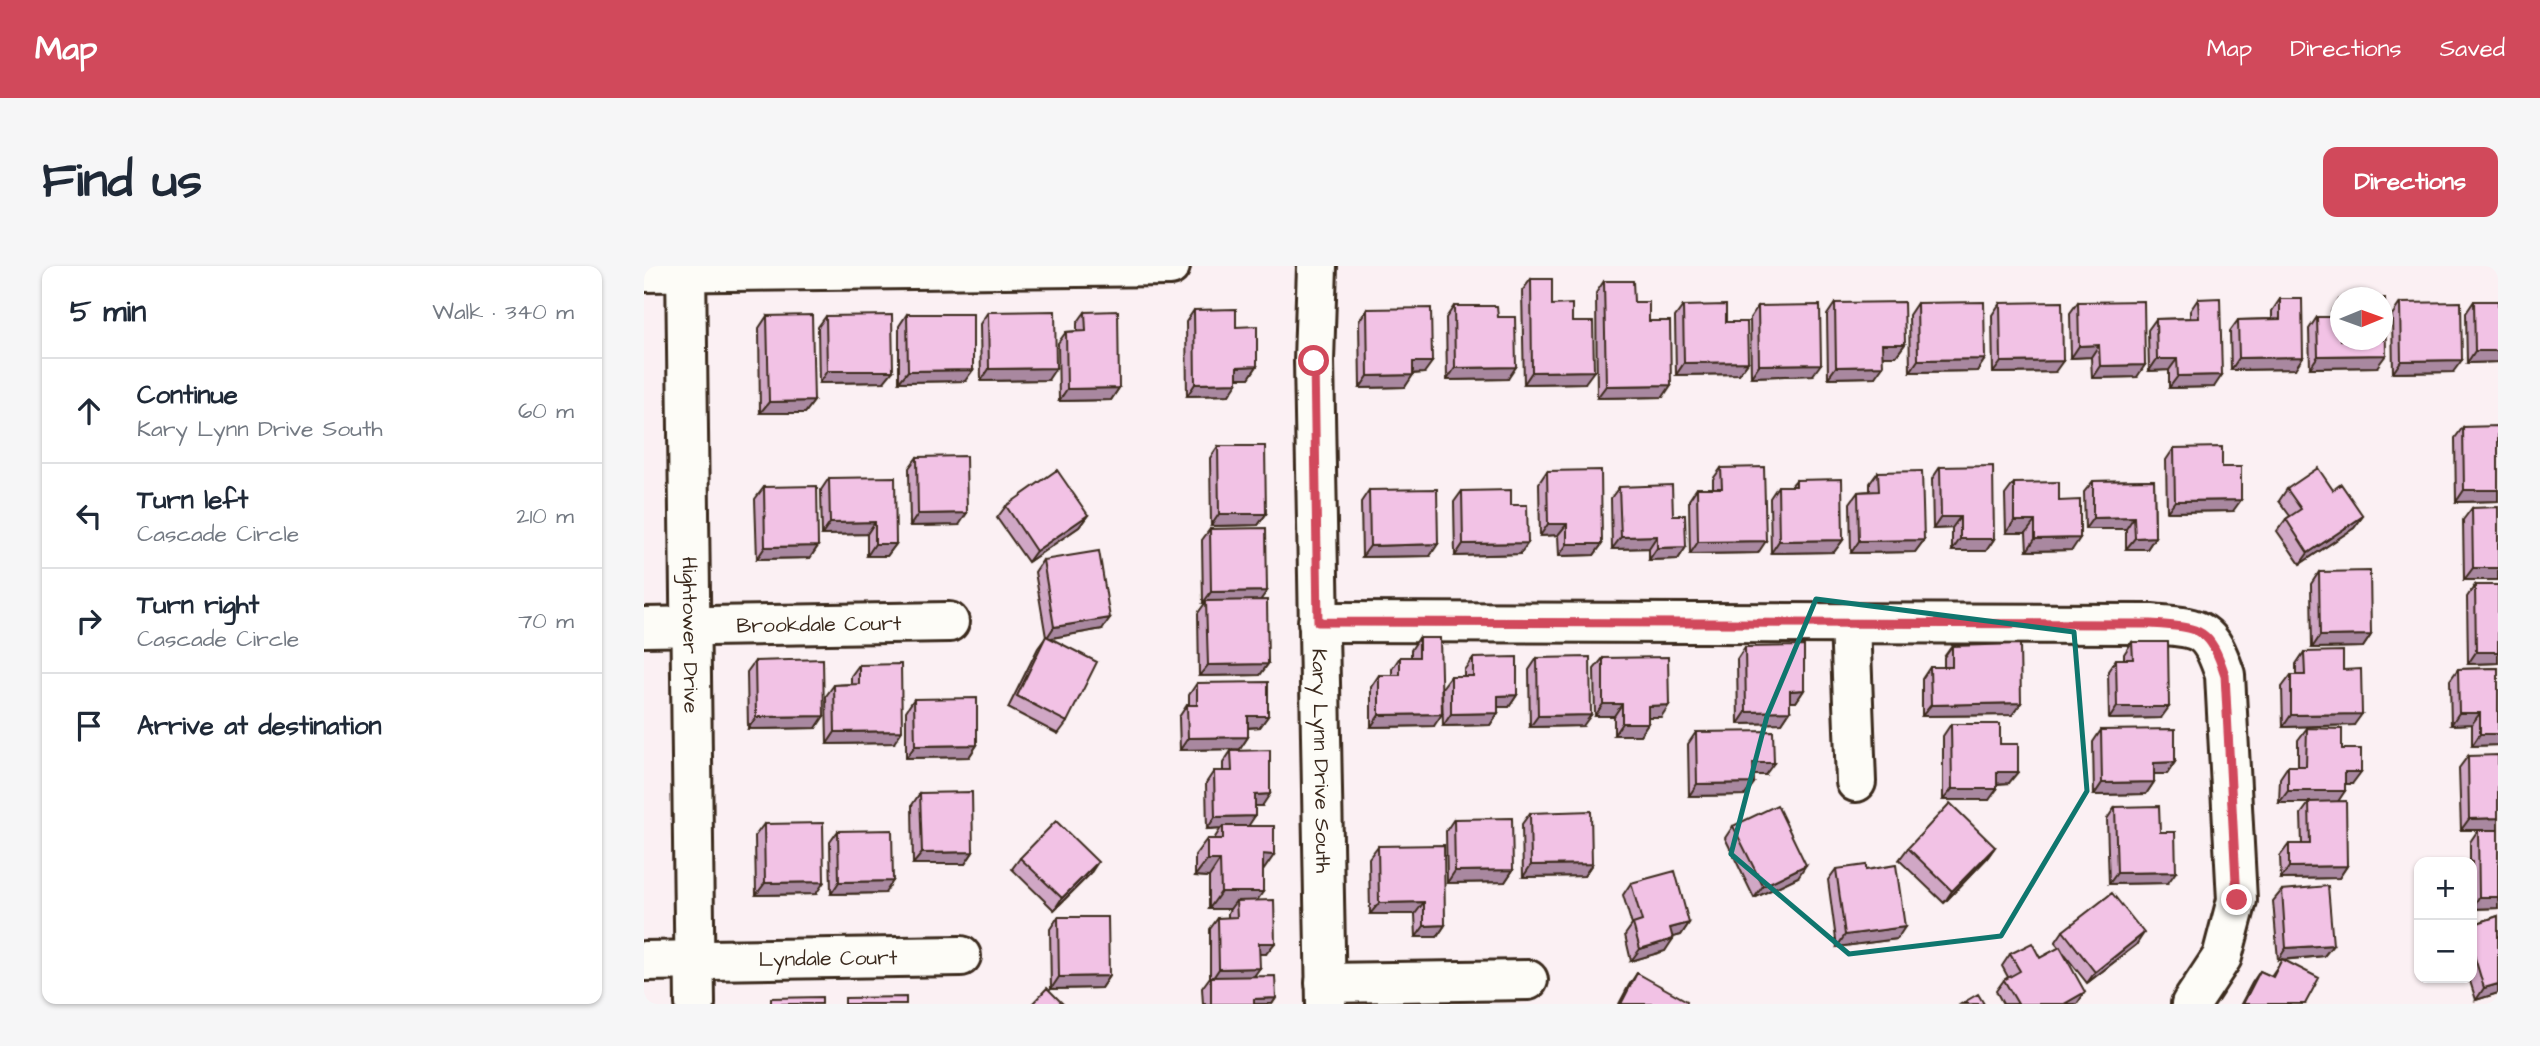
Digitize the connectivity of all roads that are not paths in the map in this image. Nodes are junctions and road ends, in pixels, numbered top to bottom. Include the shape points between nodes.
1 (1170, 266) edge
2 (1317, 266) edge
3 (686, 269) edge
4 (644, 272) edge
5 (949, 622) dead end
6 (1318, 622) junction
7 (1850, 623) junction
8 (690, 626) junction
9 (644, 627) edge
10 (1856, 782) dead end
11 (961, 957) dead end
12 (695, 960) junction
13 (644, 961) edge
14 (1528, 980) dead end
15 (1325, 994) edge
16 (695, 1004) edge
17 (2191, 1004) edge

1 - 3 street
2 - 6 street, Kary Lynn Drive South
3 - 4 street
3 - 8 street, Hightower Drive
5 - 8 street, Brookdale Court
6 - 7 street
6 - 15 street, Kary Lynn Drive South
7 - 10 street
7 - 17 street via 2151,624 2186,627 2215,644 2225,675 2237,900 2222,957
8 - 9 street, Brookdale Court
8 - 12 street, Hightower Drive
11 - 12 street, Lyndale Court
12 - 13 street, Lyndale Court
12 - 16 street, Hightower Drive
14 - 15 street

